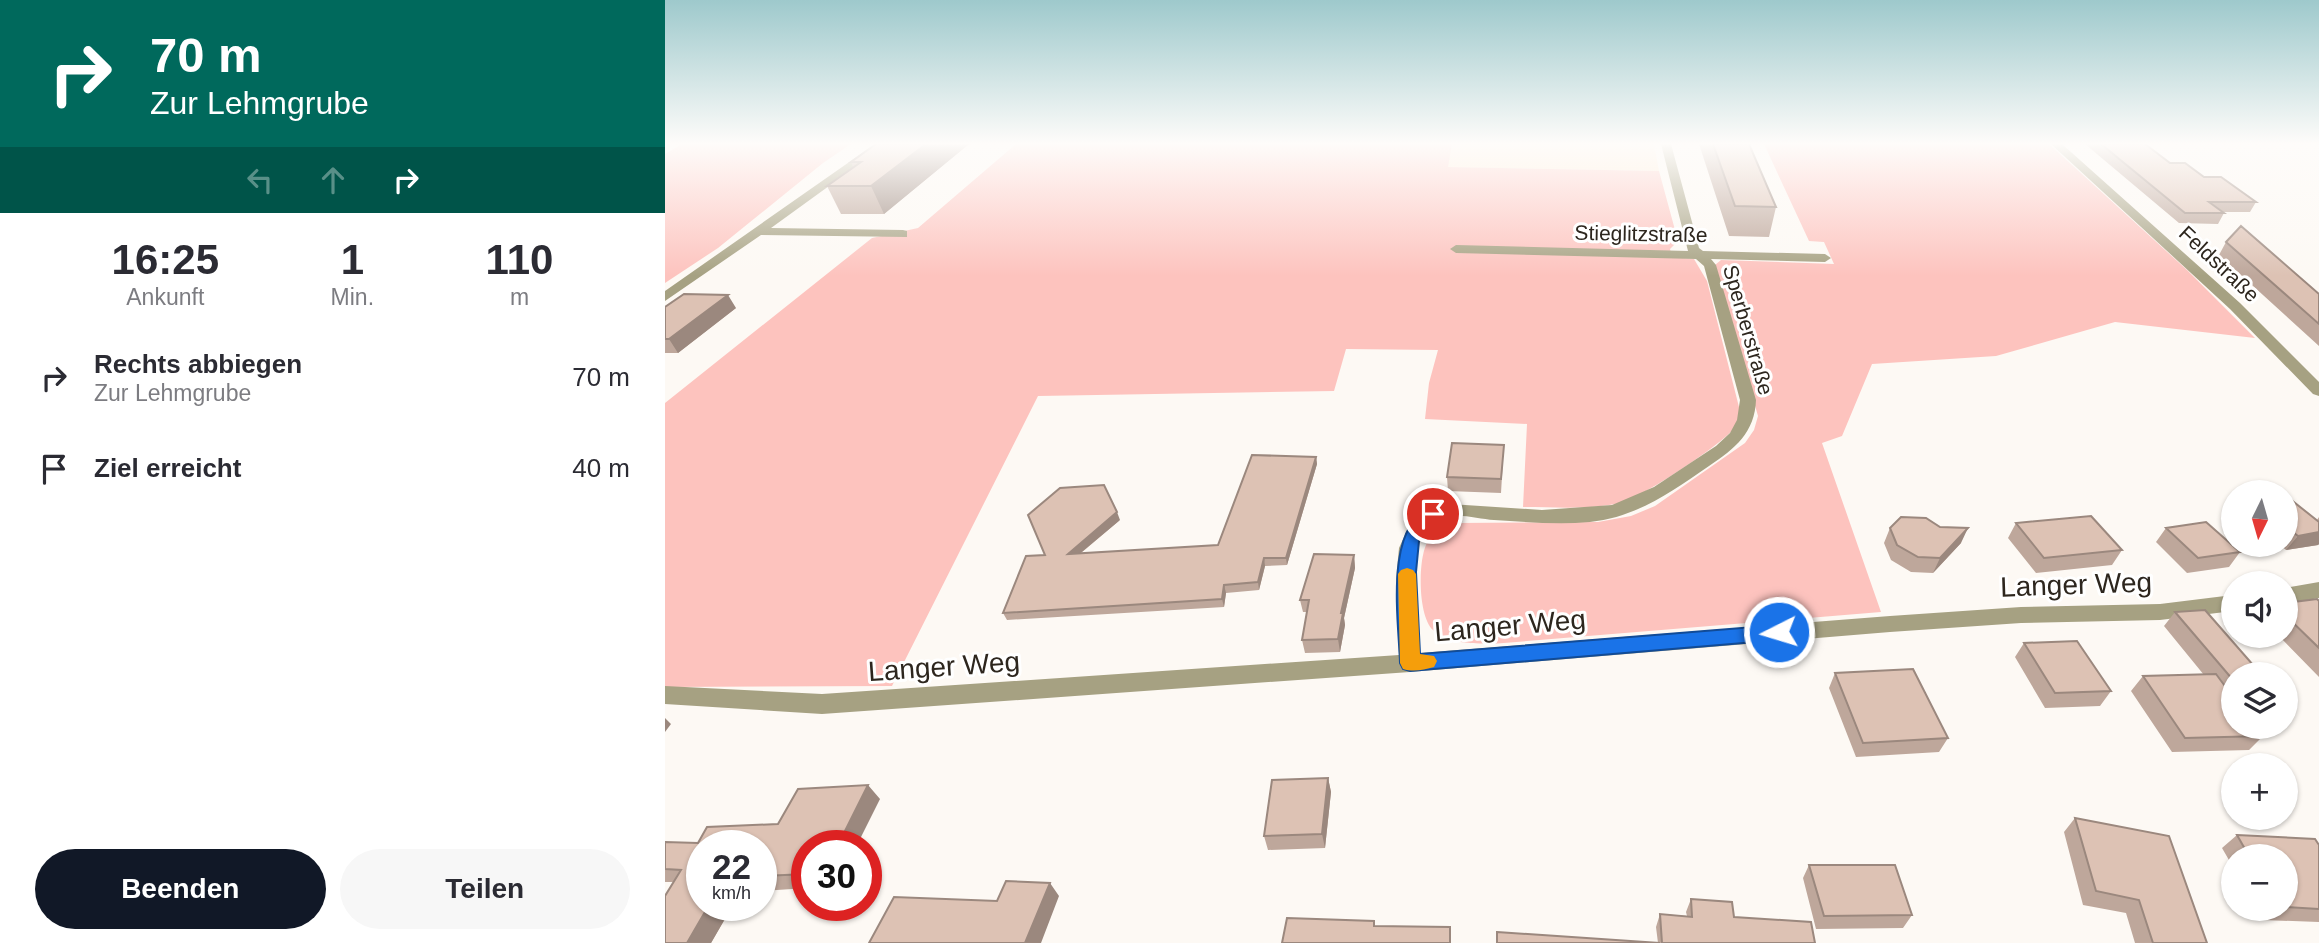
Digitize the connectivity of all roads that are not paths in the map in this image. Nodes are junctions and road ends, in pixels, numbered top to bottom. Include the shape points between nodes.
1 (820, 188) edge
2 (1677, 188) edge
3 (2105, 188) edge
4 (759, 231) junction
5 (903, 234) dead end
6 (1456, 249) dead end
7 (1700, 254) junction
8 (1825, 258) dead end
9 (665, 297) edge
10 (2319, 391) edge
11 (2319, 590) edge
12 (2298, 594) edge
13 (2221, 604) edge
14 (1410, 663) junction
15 (665, 695) edge

1 - 4 street
2 - 7 street, Sperberstraße via 1693,249
3 - 10 street, Feldstraße via 2235,306
4 - 5 street
4 - 9 street
6 - 7 street, Stieglitzstraße
7 - 8 street, Stieglitzstraße
7 - 14 street, Sperberstraße via 1710,265 1748,400 1743,430 1729,446 1651,498 1628,508 1558,516 1450,510 1433,514 1410,540
11 - 12 street
13 - 14 street, Langer Weg via 2160,612 2021,615 1805,630
14 - 15 street, Langer Weg via 822,705

